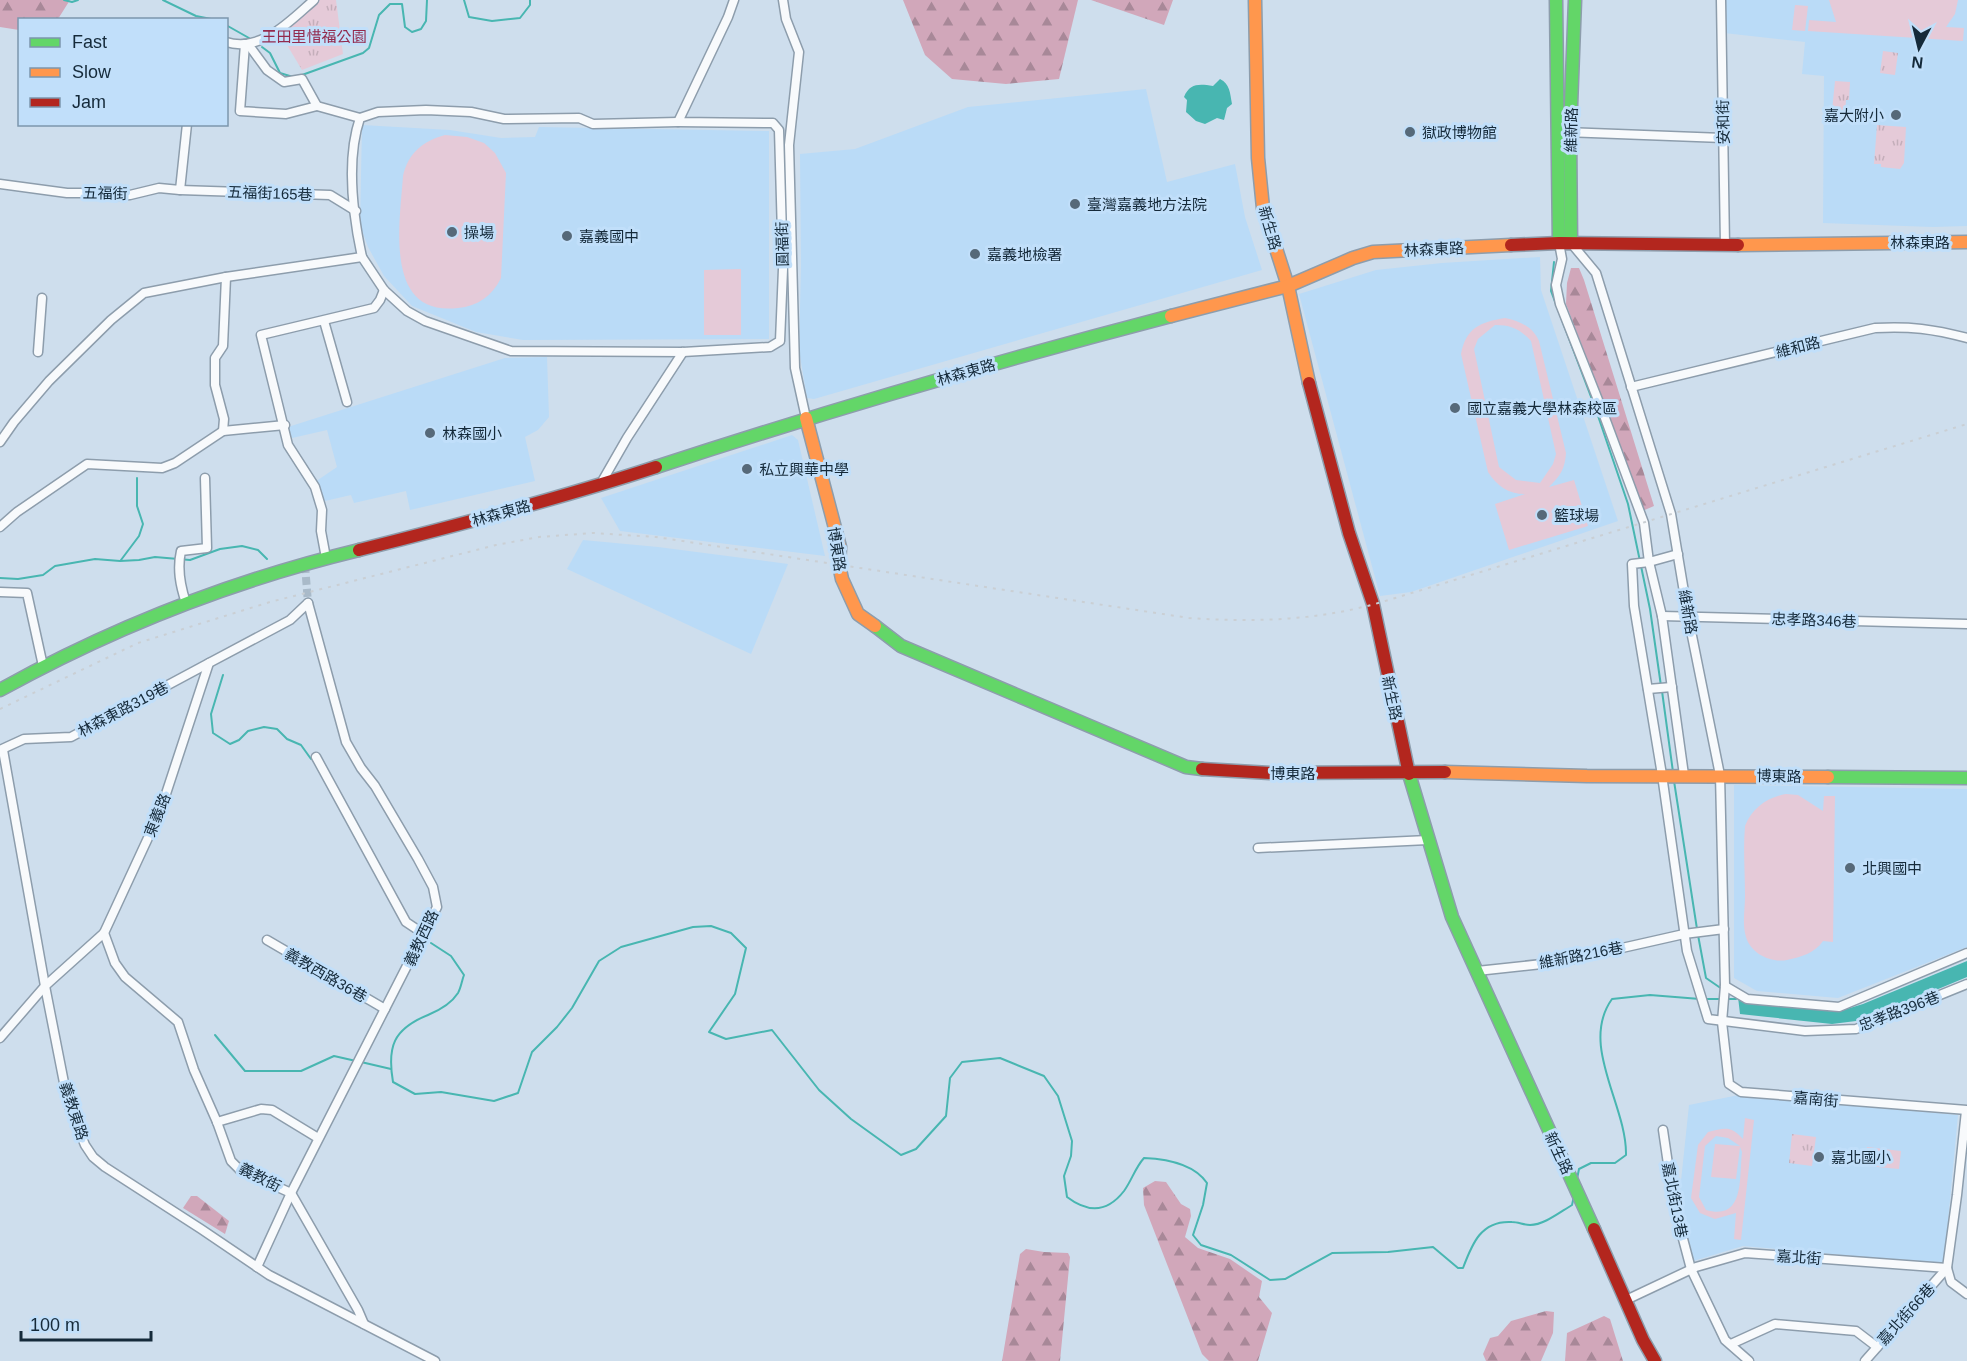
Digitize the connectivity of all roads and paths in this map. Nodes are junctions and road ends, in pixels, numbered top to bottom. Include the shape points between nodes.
1 (314, 0) edge
2 (734, 0) edge
3 (783, 0) edge
4 (1255, 0) edge
5 (1556, 0) edge
6 (1575, 0) edge
7 (1721, 0) edge
8 (228, 43) edge
9 (246, 44) junction
10 (317, 106) junction
11 (360, 118) junction
12 (678, 122) junction
13 (187, 126) edge
14 (1557, 132) junction
15 (1570, 132) junction
16 (1723, 138) junction
17 (0, 184) edge
18 (180, 190) junction
19 (356, 211) junction
20 (1967, 242) edge
21 (1565, 243) junction
22 (1725, 245) junction
23 (362, 257) junction
24 (226, 277) junction
25 (1288, 286) junction
26 (384, 290) junction
27 (42, 298) dead end
28 (324, 321) junction
29 (1967, 338) edge
30 (38, 352) dead end
31 (683, 352) junction
32 (1630, 387) junction
33 (347, 402) dead end
34 (806, 418) junction
35 (285, 425) junction
36 (222, 431) junction
37 (0, 442) edge
38 (206, 478) dead end
39 (600, 485) junction
40 (0, 527) edge
41 (1678, 554) junction
42 (326, 558) junction
43 (1649, 562) junction
44 (0, 592) edge
45 (186, 603) junction
46 (1662, 616) junction
47 (1688, 616) junction
48 (1967, 624) edge
49 (209, 663) junction
50 (43, 666) junction
51 (1672, 687) junction
52 (1648, 689) junction
53 (0, 690) edge
54 (2, 750) edge
55 (316, 757) dead end
56 (1408, 771) junction
57 (1662, 775) junction
58 (1684, 775) junction
59 (1720, 775) junction
60 (1967, 778) edge
61 (1428, 840) junction
62 (1258, 848) dead end
63 (1724, 929) junction
64 (104, 933) junction
65 (424, 934) junction
66 (1684, 934) junction
67 (267, 940) dead end
68 (1967, 953) edge
69 (1477, 971) junction
70 (1967, 984) edge
71 (45, 986) junction
72 (1725, 986) junction
73 (385, 1009) junction
74 (1722, 1022) junction
75 (0, 1038) edge
76 (1966, 1111) edge
77 (217, 1122) junction
78 (1662, 1130) dead end
79 (318, 1138) junction
80 (291, 1193) junction
81 (256, 1267) junction
82 (1947, 1268) junction
83 (1691, 1269) junction
84 (1967, 1294) edge
85 (1626, 1300) junction
86 (364, 1324) junction
87 (1731, 1344) junction
88 (1877, 1347) junction
89 (435, 1361) edge
90 (1655, 1361) edge
91 (1749, 1361) edge
92 (1865, 1361) edge

1 - 9 street via 278,30
2 - 12 street
3 - 34 street, 圓福街 via 799,52 789,155 795,368
4 - 25 street, 新生路 via 1260,186 1263,208
5 - 14 street, 維新路
6 - 15 street, 維新路
7 - 16 street, 安和街
8 - 9 street
9 - 10 street via 267,70 284,82 302,79
9 - 10 street via 240,111 286,114
10 - 11 street
11 - 12 street via 378,112 426,110 471,112 504,119 579,118 593,124
11 - 19 street via 353,145
12 - 31 street, 圓福街 via 773,123 779,130 782,198 780,341 770,347
13 - 18 street
14 - 15 street
14 - 21 street, 維新路
15 - 16 street
15 - 21 street, 維新路
16 - 22 street, 安和街
17 - 18 street, 五福街 via 113,196 159,188
18 - 19 street, 五福街165巷 via 330,195
19 - 23 street
20 - 22 street, 林森東路
21 - 22 street, 林森東路
21 - 25 street, 林森東路 via 1373,252
21 - 32 street, 維新路 via 1596,273
21 - 43 street via 1556,285 1560,304 1644,523
23 - 24 street
23 - 26 street
24 - 36 street via 223,345 215,358 215,385 224,419
24 - 37 street via 144,293 49,381
25 - 34 street, 林森東路 via 1035,351
25 - 56 street, 新生路 via 1349,533 1373,604
26 - 28 street via 374,308
26 - 31 street via 406,311 425,321 511,351
27 - 30 street
28 - 33 street
28 - 35 street via 261,335
29 - 32 street, 維和路 via 1907,326 1875,328
31 - 39 street
32 - 41 street, 維新路 via 1671,514
34 - 39 street, 林森東路
34 - 56 street, 博東路 via 840,547 842,579 858,614 901,646 1186,767 1227,773
35 - 36 street
35 - 42 street via 288,445 315,487 322,510
36 - 40 street via 162,468 87,464
38 - 45 street via 207,548 181,551 178,562
39 - 42 street, 林森東路
41 - 43 street
41 - 47 street, 維新路
42 - 45 street, 林森東路
43 - 46 street
43 - 52 street via 1632,564
44 - 50 street via 27,593
45 - 50 street, 林森東路
46 - 47 street, 忠孝路346巷
46 - 51 street
47 - 48 street, 忠孝路346巷
47 - 59 street, 維新路
49 - 54 street, 林森東路319巷 via 71,737 24,739
49 - 64 street, 東義路 via 159,812
49 - 65 street, 義教西路 via 290,621 308,603 346,742 433,887 437,907
50 - 53 street, 林森東路
51 - 52 street
51 - 58 street
52 - 57 street
54 - 71 street, 義教東路
55 - 65 street via 406,922
56 - 57 street, 博東路
56 - 61 street, 新生路
57 - 58 street, 博東路
57 - 66 street
58 - 59 street, 博東路
59 - 60 street, 博東路
59 - 63 street, 維新路
61 - 62 street
61 - 69 street, 新生路 via 1452,917
63 - 66 street, 維新路216巷
63 - 72 street, 維新路
64 - 71 street, 東義路
64 - 77 street, 義教街 via 125,977 178,1022
65 - 73 street, 義教西路
66 - 69 street, 維新路216巷 via 1560,962
66 - 74 street via 1708,1019
67 - 73 street, 義教西路36巷
68 - 72 street via 1839,1008 1747,999
69 - 85 street, 新生路
70 - 74 street, 忠孝路396巷 via 1856,1029 1805,1031
71 - 75 street, 東義路
71 - 81 street, 義教東路 via 68,1103 93,1157
72 - 74 street, 嘉南街
73 - 79 street, 義教西路
74 - 76 street, 嘉南街 via 1729,1084 1740,1092
76 - 82 street
77 - 79 street via 261,1109 272,1110
77 - 80 street, 義教街 via 231,1161 240,1170
78 - 83 street, 嘉北街13巷 via 1674,1205
79 - 80 street, 義教西路
80 - 81 street, 義教西路
80 - 86 street, 義教街
81 - 86 street, 義教東路
82 - 83 street, 嘉北街 via 1745,1252
82 - 84 street via 1951,1282
82 - 88 street, 嘉北街66巷
83 - 85 street, 嘉北街
83 - 87 street, 嘉北街13巷 via 1725,1340
85 - 90 street, 新生路
86 - 89 street
87 - 88 street via 1775,1324 1856,1331
87 - 91 street, 嘉北街13巷
88 - 92 street, 嘉北街66巷

